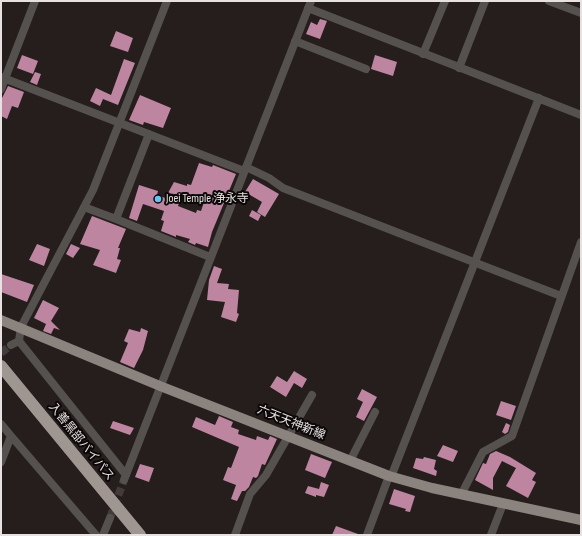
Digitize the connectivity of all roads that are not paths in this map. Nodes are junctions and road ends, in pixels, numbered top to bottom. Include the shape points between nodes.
1 (36, 1) edge
2 (167, 1) edge
3 (445, 1) edge
4 (485, 1) edge
5 (549, 1) edge
6 (309, 5) edge
7 (581, 13) edge
8 (295, 41) junction
9 (424, 54) junction
10 (459, 68) junction
11 (366, 69) dead end
12 (3, 77) edge
13 (1, 89) edge
14 (539, 98) junction
15 (581, 115) edge
16 (120, 122) junction
17 (149, 134) junction
18 (245, 169) junction
19 (84, 207) junction
20 (116, 219) junction
21 (581, 242) edge
22 (210, 257) junction
23 (474, 262) junction
24 (560, 296) junction
25 (1, 320) edge
26 (21, 327) junction
27 (19, 341) junction
28 (11, 345) tunnel mouth
29 (1, 366) edge
30 (160, 386) junction
31 (312, 395) dead end
32 (375, 412) dead end
33 (1, 424) edge
34 (11, 436) junction
35 (288, 436) junction
36 (350, 461) junction
37 (1, 462) edge
38 (390, 476) junction
39 (461, 495) junction
40 (503, 504) junction
41 (110, 518) tunnel mouth
42 (581, 520) edge
43 (96, 535) edge
44 (103, 535) edge
45 (140, 535) edge
46 (235, 535) edge
47 (367, 535) edge
48 (490, 535) edge

1 - 12 street
2 - 16 street
3 - 9 street
4 - 10 street
5 - 7 street
6 - 8 street
6 - 9 street
8 - 11 street
8 - 18 street
9 - 10 street
10 - 14 street
12 - 13 street
12 - 16 street
14 - 15 street
14 - 23 street
16 - 17 street
16 - 19 street
17 - 18 street
17 - 20 street
18 - 22 street
18 - 23 street via 269,178 283,188
19 - 20 street
19 - 26 street
20 - 22 street
21 - 24 street
22 - 30 street
23 - 24 street
23 - 38 street
24 - 39 street via 512,436 483,452
25 - 26 main road, 六天天神新線
26 - 27 street
26 - 30 main road, 六天天神新線
27 - 28 street
27 - 30 street via 125,477
29 - 45 highway, 入善黒部バイパス
30 - 35 main road, 六天天神新線
31 - 35 street
32 - 36 street
33 - 34 street
34 - 37 street
34 - 43 street
35 - 36 main road, 六天天神新線
35 - 46 street via 266,475 250,494
36 - 38 main road, 六天天神新線
38 - 39 main road, 六天天神新線
38 - 47 street
39 - 40 main road, 六天天神新線
40 - 42 main road, 六天天神新線
40 - 48 street
41 - 44 street

